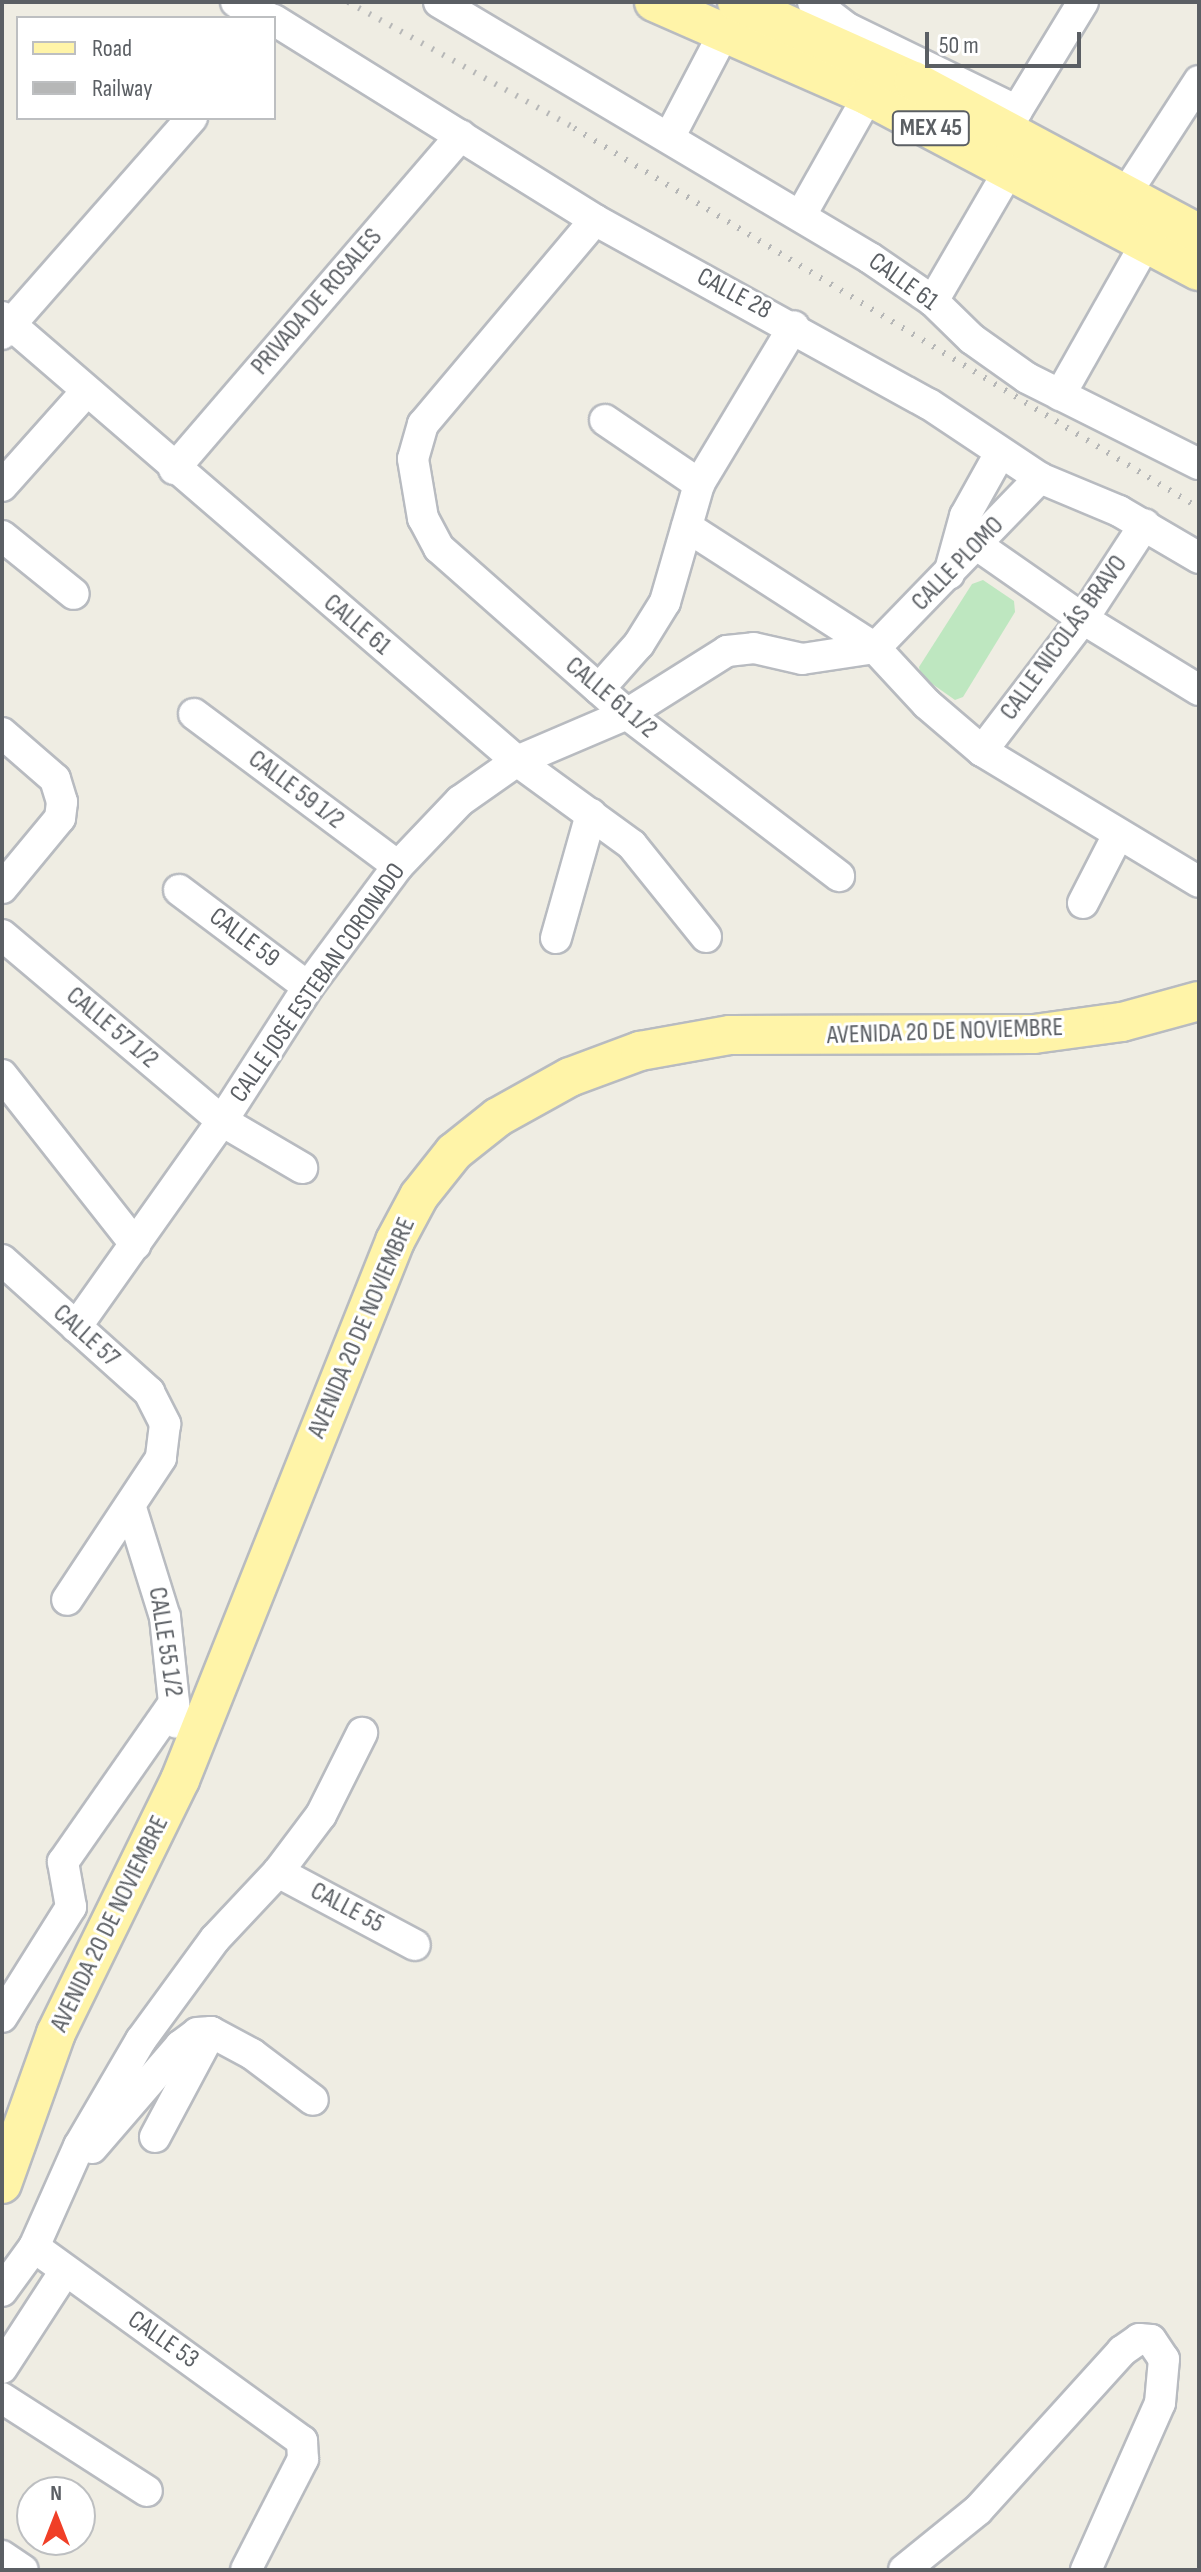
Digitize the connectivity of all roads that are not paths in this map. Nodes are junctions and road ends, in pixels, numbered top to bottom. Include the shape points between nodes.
1 (236, 2) edge
2 (439, 2) edge
3 (654, 2) edge
4 (813, 2) edge
5 (1083, 2) edge
6 (264, 16) edge
7 (731, 16) edge
8 (276, 22) edge
9 (1199, 81) edge
10 (868, 96) junction
11 (190, 120) edge
12 (461, 135) junction
13 (670, 136) junction
14 (1006, 142) junction
15 (1125, 195) junction
16 (801, 215) junction
17 (595, 220) junction
18 (1199, 234) edge
19 (1146, 243) junction
20 (1199, 271) edge
21 (933, 301) junction
22 (5, 325) edge
23 (794, 326) junction
24 (85, 393) junction
25 (1060, 395) junction
26 (605, 420) dead end
27 (1000, 453) junction
28 (1197, 459) edge
29 (174, 469) junction
30 (1040, 478) junction
31 (699, 484) junction
32 (2, 486) edge
33 (1145, 524) junction
34 (687, 527) junction
35 (2, 536) edge
36 (977, 545) junction
37 (1199, 558) edge
38 (949, 574) junction
39 (74, 594) dead end
40 (1083, 619) junction
41 (875, 648) junction
42 (599, 689) junction
43 (1199, 690) edge
44 (194, 714) dead end
45 (627, 714) junction
46 (2, 733) edge
47 (982, 751) junction
48 (517, 761) junction
49 (591, 814) junction
50 (1118, 835) junction
51 (398, 866) junction
52 (839, 876) dead end
53 (1199, 882) edge
54 (2, 888) edge
55 (179, 890) dead end
56 (1083, 903) dead end
57 (2, 935) edge
58 (706, 937) dead end
59 (556, 938) dead end
60 (308, 987) junction
61 (1199, 1001) edge
62 (2, 1075) edge
63 (222, 1121) junction
64 (302, 1168) dead end
65 (136, 1245) junction
66 (2, 1260) edge
67 (76, 1327) junction
68 (131, 1508) junction
69 (67, 1600) dead end
70 (174, 1703) junction
71 (362, 1733) dead end
72 (180, 1780) junction
73 (278, 1872) junction
74 (415, 1945) dead end
75 (7, 2000) edge
76 (211, 2032) junction
77 (313, 2100) dead end
78 (155, 2137) dead end
79 (2, 2184) edge
80 (61, 2185) junction
81 (34, 2247) junction
82 (65, 2271) junction
83 (2, 2291) edge
84 (2, 2368) edge
85 (2, 2398) edge
86 (147, 2491) dead end
87 (2, 2556) edge
88 (23, 2570) edge
89 (246, 2570) edge
90 (904, 2570) edge
91 (1086, 2570) edge

1 - 6 street, CALLE 28
2 - 13 street, CALLE 61
3 - 7 main road, MEX 45
4 - 14 street
5 - 14 street
7 - 10 main road, MEX 45
7 - 13 street
7 - 14 main road, MEX 45 via 805,29
8 - 12 street, CALLE 28
9 - 15 street
10 - 14 main road, MEX 45
10 - 16 street
11 - 22 street
12 - 17 street, CALLE 28
12 - 29 street, PRIVADA DE ROSALES
13 - 16 street, CALLE 61
14 - 15 main road, MEX 45
14 - 19 main road, MEX 45
14 - 21 street
15 - 18 main road, MEX 45
16 - 21 street, CALLE 61
17 - 23 street, CALLE 28
17 - 42 street, CALLE 61 1/2 via 423,424 413,459 416,493 439,548
19 - 20 main road, MEX 45
19 - 25 street
21 - 25 street, CALLE 61 via 993,356
22 - 24 street, CALLE 61
23 - 27 street, CALLE 28 via 929,404
23 - 31 street
24 - 29 street, CALLE 61
24 - 32 street
25 - 28 street, CALLE 61
26 - 31 street
27 - 30 street, CALLE 28
27 - 38 street via 961,525
29 - 48 street, CALLE 61
30 - 33 street, CALLE 28
30 - 36 street, CALLE PLOMO
31 - 34 street
33 - 37 street, CALLE 28
33 - 40 street, CALLE NICOLÁS BRAVO
34 - 41 street
34 - 42 street via 665,602 639,644
35 - 39 street
36 - 38 street, CALLE PLOMO
36 - 40 street
38 - 41 street, CALLE PLOMO
40 - 43 street
40 - 47 street, CALLE NICOLÁS BRAVO
41 - 45 street, CALLE JOSÉ ESTEBAN CORONADO via 802,659 741,648
41 - 47 street via 927,704
42 - 45 street, CALLE 61 1/2
44 - 51 street, CALLE 59 1/2
45 - 48 street, CALLE JOSÉ ESTEBAN CORONADO
45 - 52 street, CALLE 61 1/2
46 - 54 street via 55,779 62,794 60,818
47 - 50 street
48 - 49 street, CALLE 61
48 - 51 street, CALLE JOSÉ ESTEBAN CORONADO via 460,801
49 - 58 street, CALLE 61 via 649,862
49 - 59 street
50 - 53 street
50 - 56 street
51 - 60 street, CALLE JOSÉ ESTEBAN CORONADO
55 - 60 street, CALLE 59
57 - 63 street, CALLE 57 1/2
60 - 63 street, CALLE JOSÉ ESTEBAN CORONADO
61 - 72 main road, AVENIDA 20 DE NOVIEMBRE via 1122,1022 1034,1034 730,1035 640,1051 570,1077 498,1117 454,1152 419,1196 395,1241
62 - 65 street
63 - 64 street, CALLE 57 1/2
63 - 65 street, CALLE JOSÉ ESTEBAN CORONADO
65 - 67 street, CALLE JOSÉ ESTEBAN CORONADO
66 - 67 street, CALLE 57
67 - 68 street, CALLE 57 via 149,1392 163,1416 166,1443
68 - 69 street
68 - 70 street, CALLE 55 1/2 via 165,1617
70 - 72 street, CALLE 55 1/2
70 - 75 street via 61,1865 71,1907
71 - 73 street via 321,1815
72 - 79 main road, AVENIDA 20 DE NOVIEMBRE via 56,2033
73 - 74 street, CALLE 55
73 - 80 street via 215,1939 141,2040
76 - 77 street via 252,2054
76 - 78 street
76 - 80 street via 194,2034 180,2046
80 - 81 street
81 - 82 street, CALLE 53
81 - 83 street
82 - 84 street
82 - 89 street, CALLE 53 via 302,2441 303,2459
85 - 86 street
87 - 88 street
90 - 91 street via 978,2510 1122,2351 1139,2339 1151,2340 1164,2359 1160,2403

